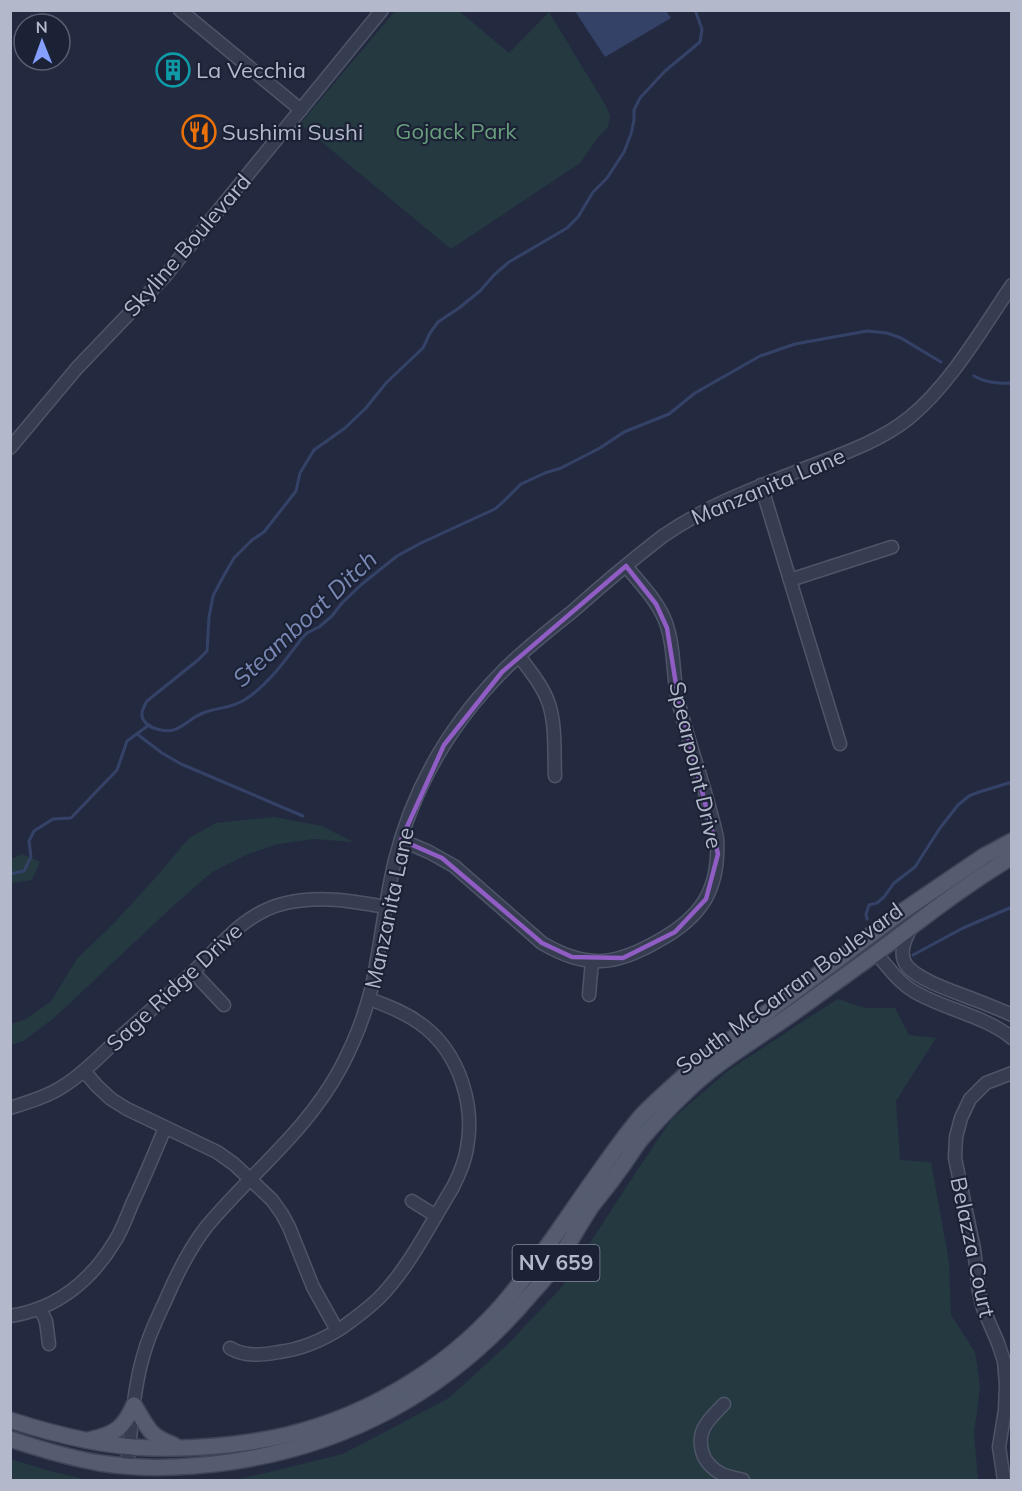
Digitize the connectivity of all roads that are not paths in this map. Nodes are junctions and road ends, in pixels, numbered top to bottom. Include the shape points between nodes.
1 (180, 10) edge
2 (382, 10) edge
3 (301, 110) junction
4 (1011, 286) edge
5 (10, 448) edge
6 (761, 485) junction
7 (892, 547) dead end
8 (626, 566) junction
9 (790, 580) junction
10 (519, 656) junction
11 (840, 744) dead end
12 (555, 776) dead end
13 (401, 840) junction
14 (1011, 841) edge
15 (1011, 857) edge
16 (386, 907) junction
17 (900, 913) junction
18 (914, 924) junction
19 (876, 953) junction
20 (591, 961) junction
21 (193, 972) junction
22 (589, 996) dead end
23 (369, 999) junction
24 (224, 1005) dead end
25 (1011, 1016) edge
26 (1011, 1038) edge
27 (84, 1071) junction
28 (1011, 1073) edge
29 (10, 1108) edge
30 (165, 1128) junction
31 (251, 1179) junction
32 (412, 1201) dead end
33 (436, 1216) junction
34 (40, 1309) junction
35 (10, 1316) edge
36 (338, 1330) junction
37 (49, 1344) dead end
38 (230, 1348) dead end
39 (724, 1404) dead end
40 (134, 1405) junction
41 (10, 1420) edge
42 (1007, 1423) edge
43 (10, 1439) edge
44 (87, 1440) junction
45 (130, 1446) junction
46 (180, 1448) junction
47 (127, 1466) junction
48 (743, 1480) edge
49 (1004, 1480) edge

1 - 3 street
2 - 3 street, Skyline Boulevard
3 - 5 street, Skyline Boulevard via 170,269 77,368
4 - 6 street, Manzanita Lane via 941,387 908,419 869,443
6 - 8 street, Manzanita Lane via 684,521
6 - 9 street
7 - 9 street
8 - 10 street, Manzanita Lane
8 - 20 street, Spearpoint Drive via 665,621 678,697 715,826 717,869 702,905 675,932 638,953
9 - 11 street
10 - 12 street via 549,704
10 - 13 street, Manzanita Lane via 486,689 448,738 419,792
13 - 16 street, Manzanita Lane
13 - 20 street, Spearpoint Drive via 454,866 542,943
14 - 17 main road, South McCarran Boulevard / NV 659
15 - 18 main road, South McCarran Boulevard / NV 659
16 - 21 street, Sage Ridge Drive via 321,898 284,903 235,929
16 - 23 street, Manzanita Lane
17 - 19 main road
17 - 46 main road, South McCarran Boulevard / NV 659 via 669,1089 625,1137 513,1293 436,1366 373,1403 321,1424 252,1442
18 - 19 main road, South McCarran Boulevard / NV 659
18 - 25 street via 902,954 906,965 940,986
19 - 26 street via 915,992 981,1020
19 - 47 main road, South McCarran Boulevard / NV 659 via 688,1090 641,1139 530,1296 487,1342 432,1386 367,1422 276,1454 182,1467
20 - 22 street
21 - 24 street
21 - 27 street, Sage Ridge Drive
23 - 31 street, Manzanita Lane via 352,1047 322,1100
23 - 33 street via 410,1017 433,1034 453,1061 465,1091 470,1120 467,1151
27 - 29 street, Sage Ridge Drive via 64,1087
27 - 30 street via 111,1099
28 - 42 street, Belazza Court via 986,1083 970,1099 956,1137 955,1158 979,1292 1004,1361
30 - 31 street via 217,1152
30 - 34 street via 105,1256 70,1292
31 - 36 street via 282,1214 313,1287
31 - 40 street, Manzanita Lane via 208,1224 186,1257 149,1338
32 - 33 street
33 - 36 street via 387,1290
34 - 35 street
34 - 37 street
36 - 38 street via 318,1342 292,1350 247,1355
39 - 48 street via 703,1427 700,1448 706,1462 720,1473
40 - 44 main road via 128,1419 116,1430
40 - 45 street, Manzanita Lane
40 - 46 main road via 154,1436
41 - 44 main road, South McCarran Boulevard / NV 659
42 - 49 street, Belazza Court via 999,1447
43 - 47 main road, South McCarran Boulevard / NV 659 via 65,1456
44 - 45 main road, South McCarran Boulevard / NV 659
45 - 46 main road, South McCarran Boulevard / NV 659
45 - 47 street, Manzanita Lane

